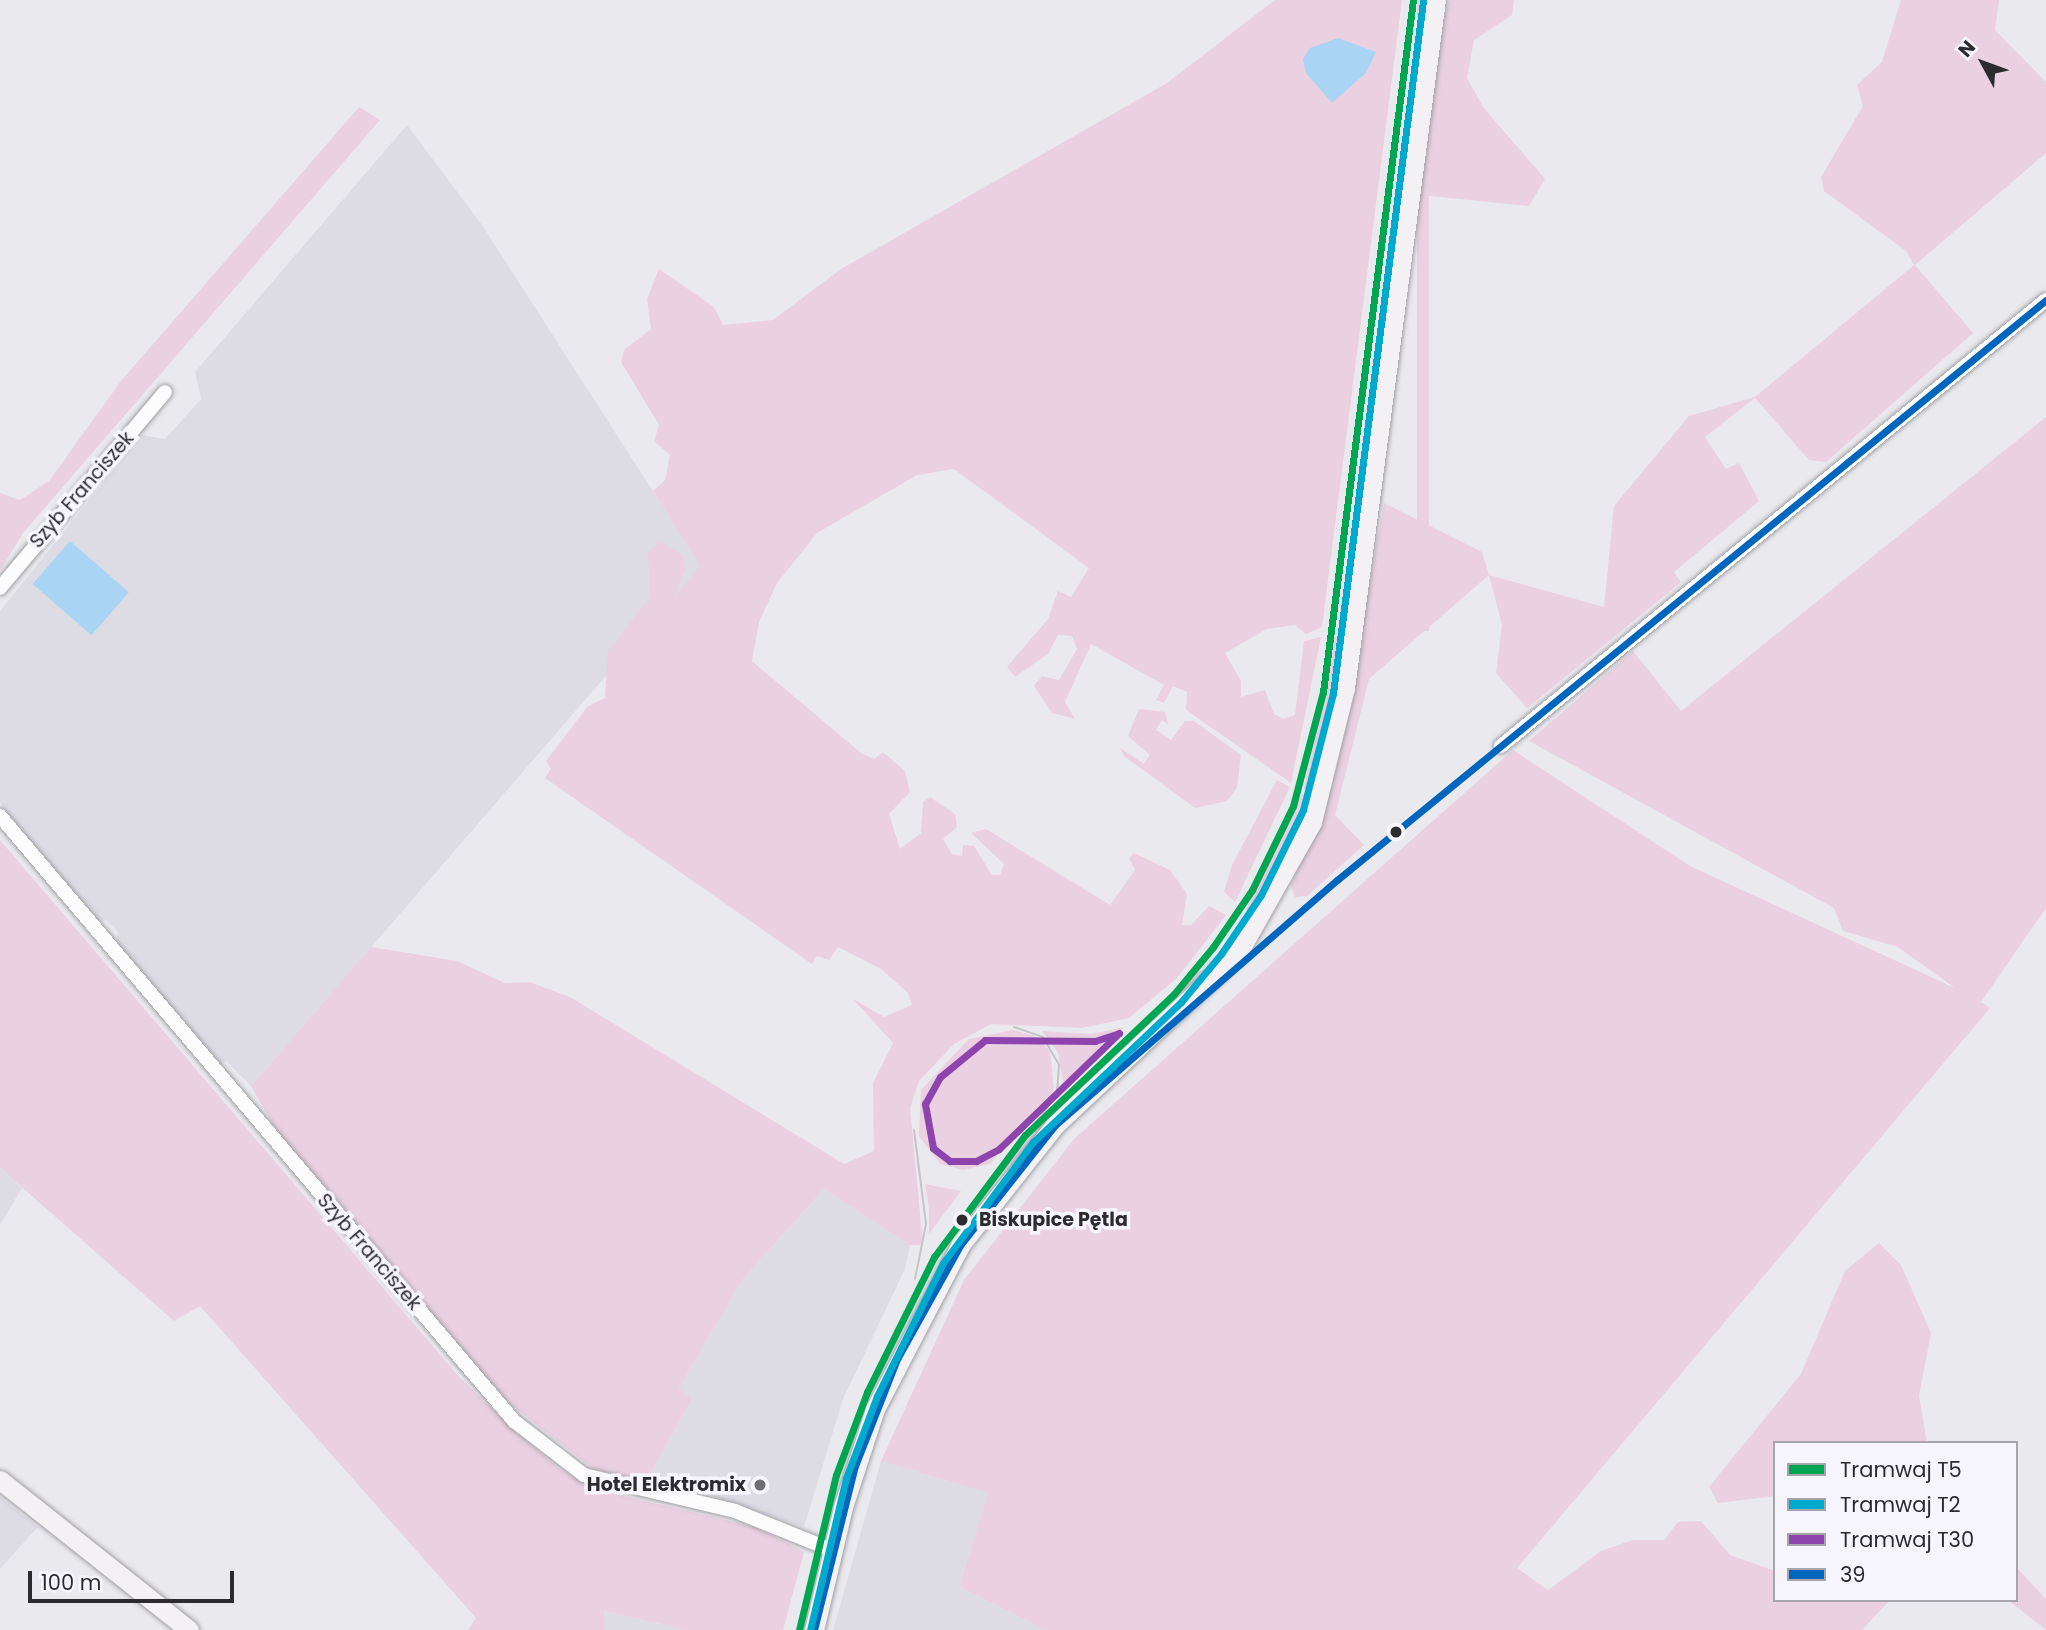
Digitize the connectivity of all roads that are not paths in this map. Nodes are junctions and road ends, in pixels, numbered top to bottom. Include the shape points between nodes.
1 (1436, 0) edge
2 (2046, 300) edge
3 (165, 392) dead end
4 (0, 588) edge
5 (1501, 746) dead end
6 (0, 816) edge
7 (0, 1480) edge
8 (832, 1550) junction
9 (189, 1630) edge
10 (814, 1630) edge

1 - 8 street via 1344,698 1312,822 1238,953 1055,1125 961,1244 885,1385
2 - 5 street
3 - 4 street, Szyb Franciszek
6 - 8 street, Szyb Franciszek via 514,1420 584,1475 735,1511
7 - 9 street
8 - 10 street

